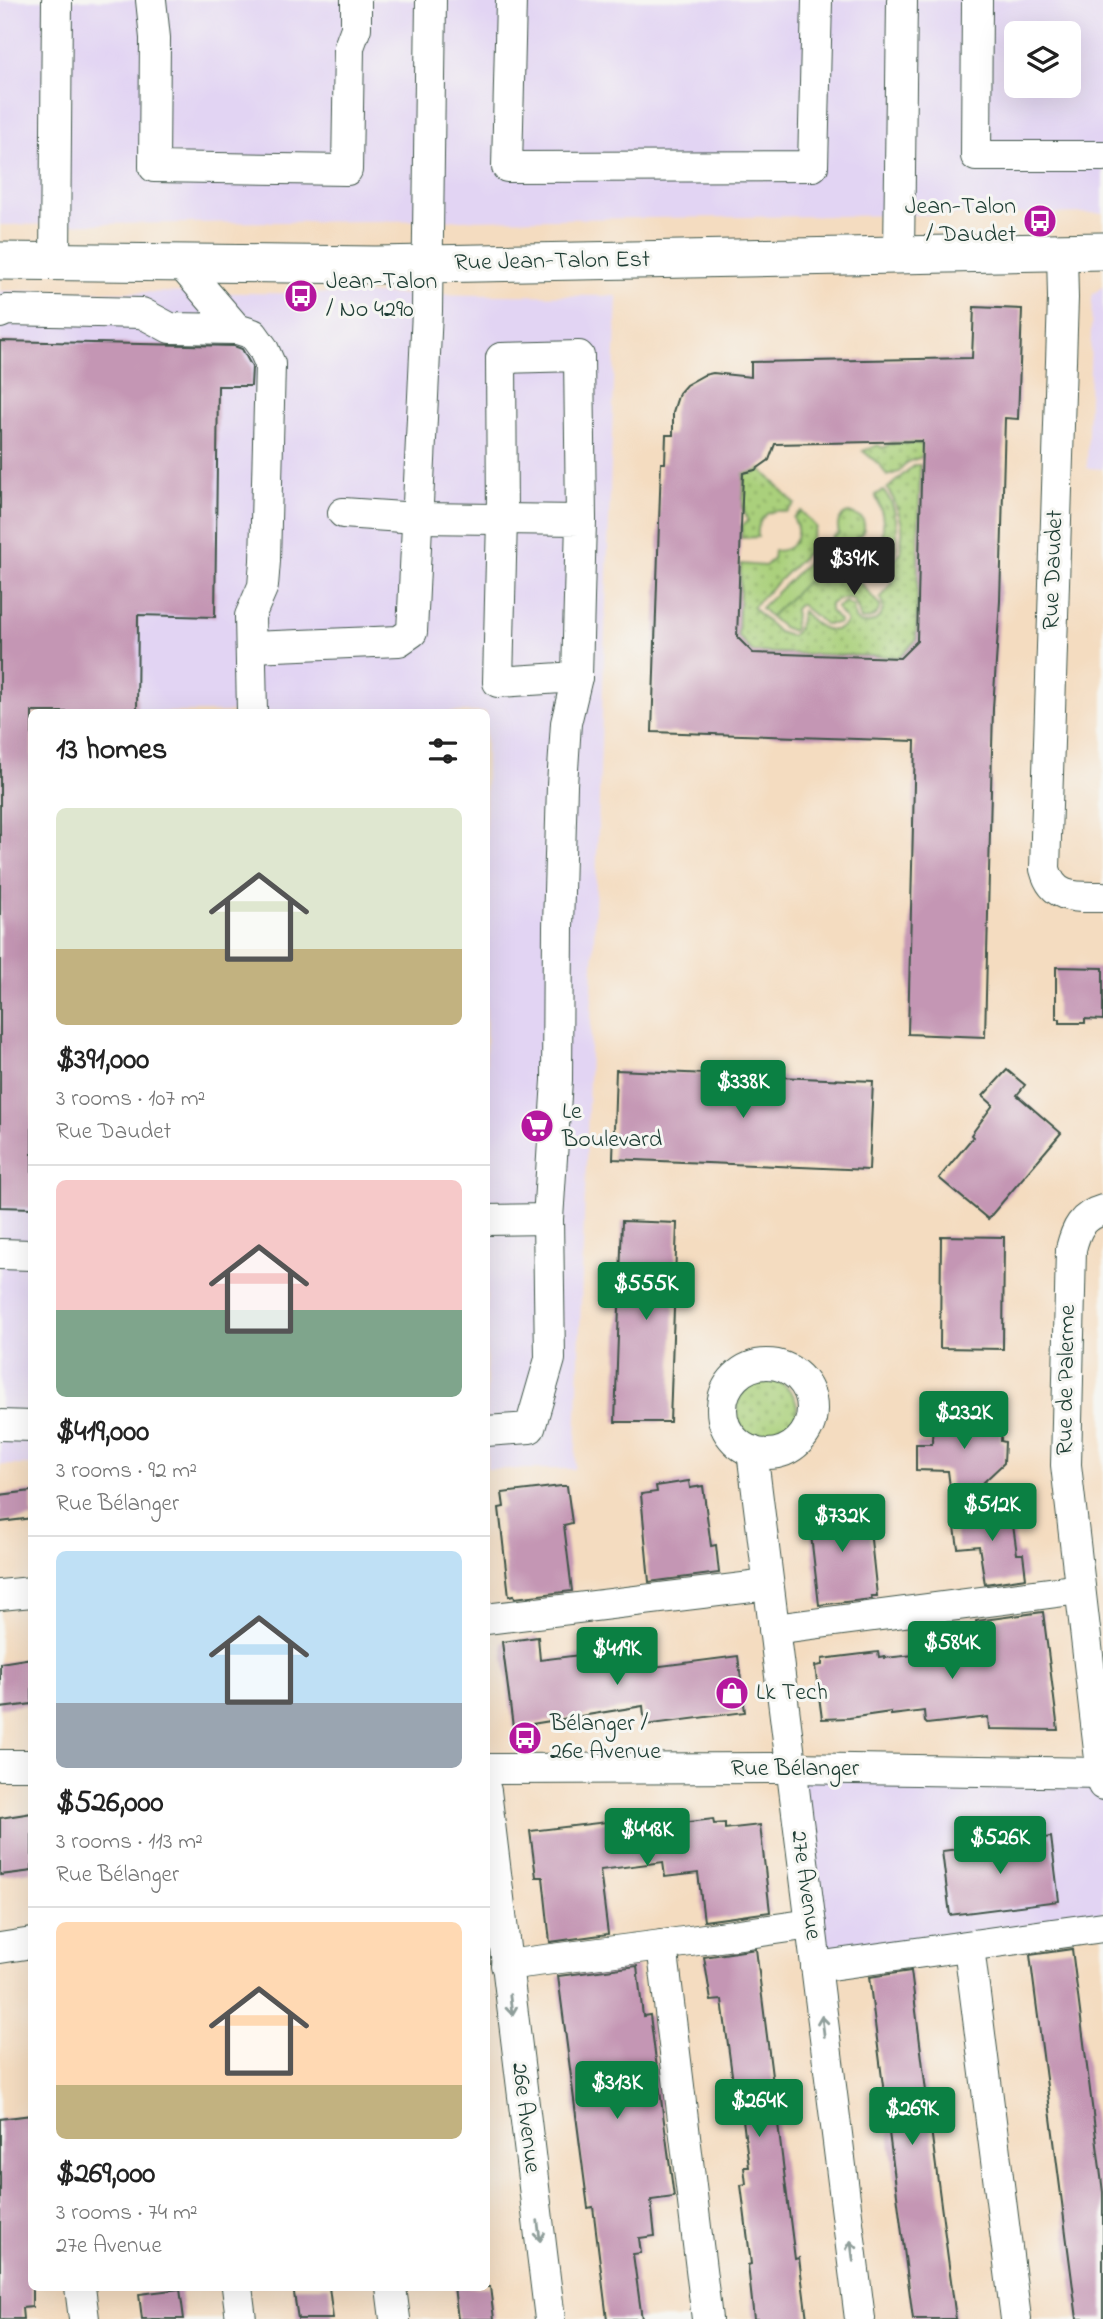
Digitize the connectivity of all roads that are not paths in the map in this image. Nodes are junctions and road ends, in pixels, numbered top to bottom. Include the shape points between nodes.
1 (57, 0) edge
2 (151, 0) edge
3 (356, 0) edge
4 (431, 0) edge
5 (511, 0) edge
6 (817, 0) edge
7 (902, 0) edge
8 (977, 0) edge
9 (1103, 156) edge
10 (1062, 251) junction
11 (1103, 251) edge
12 (899, 255) junction
13 (0, 261) edge
14 (55, 262) junction
15 (181, 264) junction
16 (428, 264) junction
17 (0, 313) edge
18 (237, 329) junction
19 (343, 513) dead end
20 (417, 518) junction
21 (502, 518) junction
22 (581, 520) junction
23 (251, 647) junction
24 (577, 677) junction
25 (252, 709) edge
26 (1103, 897) edge
27 (1103, 1210) edge
28 (548, 1219) junction
29 (490, 1220) edge
30 (0, 1254) edge
31 (28, 1255) edge
32 (0, 1425) edge
33 (28, 1426) edge
34 (490, 1431) edge
35 (752, 1451) dead end
36 (768, 1586) junction
37 (1080, 1589) junction
38 (28, 1592) edge
39 (0, 1595) edge
40 (490, 1619) edge
41 (774, 1629) junction
42 (1094, 1632) edge
43 (0, 1765) edge
44 (28, 1765) edge
45 (790, 1768) junction
46 (490, 1769) edge
47 (1102, 1777) edge
48 (490, 1857) edge
49 (494, 1923) edge
50 (811, 1924) junction
51 (1103, 1927) edge
52 (28, 1944) edge
53 (662, 1945) junction
54 (968, 1947) junction
55 (0, 1948) edge
56 (506, 1965) junction
57 (816, 1967) junction
58 (80, 2291) edge
59 (238, 2291) edge
60 (392, 2291) edge
61 (84, 2319) edge
62 (241, 2319) edge
63 (395, 2319) edge
64 (550, 2319) edge
65 (707, 2319) edge
66 (860, 2319) edge
67 (1016, 2319) edge

1 - 14 street
2 - 3 street via 154,167 347,170 349,47 356,28
4 - 16 street
5 - 6 street via 507,167 813,166
7 - 12 street
8 - 9 street via 976,156
10 - 11 main road, Rue Jean-Talon Est
10 - 12 main road, Rue Jean-Talon Est
10 - 26 street, Rue Daudet via 1045,862 1053,887 1074,897
12 - 16 main road, Rue Jean-Talon Est
13 - 14 main road, Rue Jean-Talon Est
14 - 15 main road, Rue Jean-Talon Est
15 - 16 main road, Rue Jean-Talon Est
15 - 18 street
16 - 20 street
17 - 18 street via 142,313 170,328
18 - 23 street via 253,334 270,365 264,586 250,615
19 - 20 street
20 - 21 street
20 - 23 street via 412,632 399,641
21 - 22 street
21 - 22 street via 501,358 579,356
21 - 24 street via 498,682
22 - 24 street
23 - 25 street
24 - 28 street via 566,723 562,785 557,1080
27 - 37 street, Rue de Palerme via 1078,1227 1069,1261 1066,1465
28 - 29 street
28 - 34 street via 550,1359 530,1428
30 - 31 street
32 - 33 street
35 - 36 street, 27e Avenue
36 - 40 street
36 - 41 street, 27e Avenue
37 - 41 street
37 - 42 street, Rue de Palerme
38 - 39 street
41 - 45 street, 27e Avenue
42 - 47 street, Rue de Palerme
43 - 44 street
45 - 46 street, Rue Bélanger
45 - 47 street, Rue Bélanger
45 - 50 street, 27e Avenue
48 - 49 street, 26e Avenue
49 - 56 street, 26e Avenue
50 - 53 street
50 - 57 street, 27e Avenue
51 - 54 street
52 - 55 street
53 - 56 street
53 - 65 street
54 - 57 street
54 - 67 street
56 -> 64 street, 26e Avenue
66 -> 57 street, 27e Avenue
58 - 61 street
59 - 62 street
60 - 63 street

